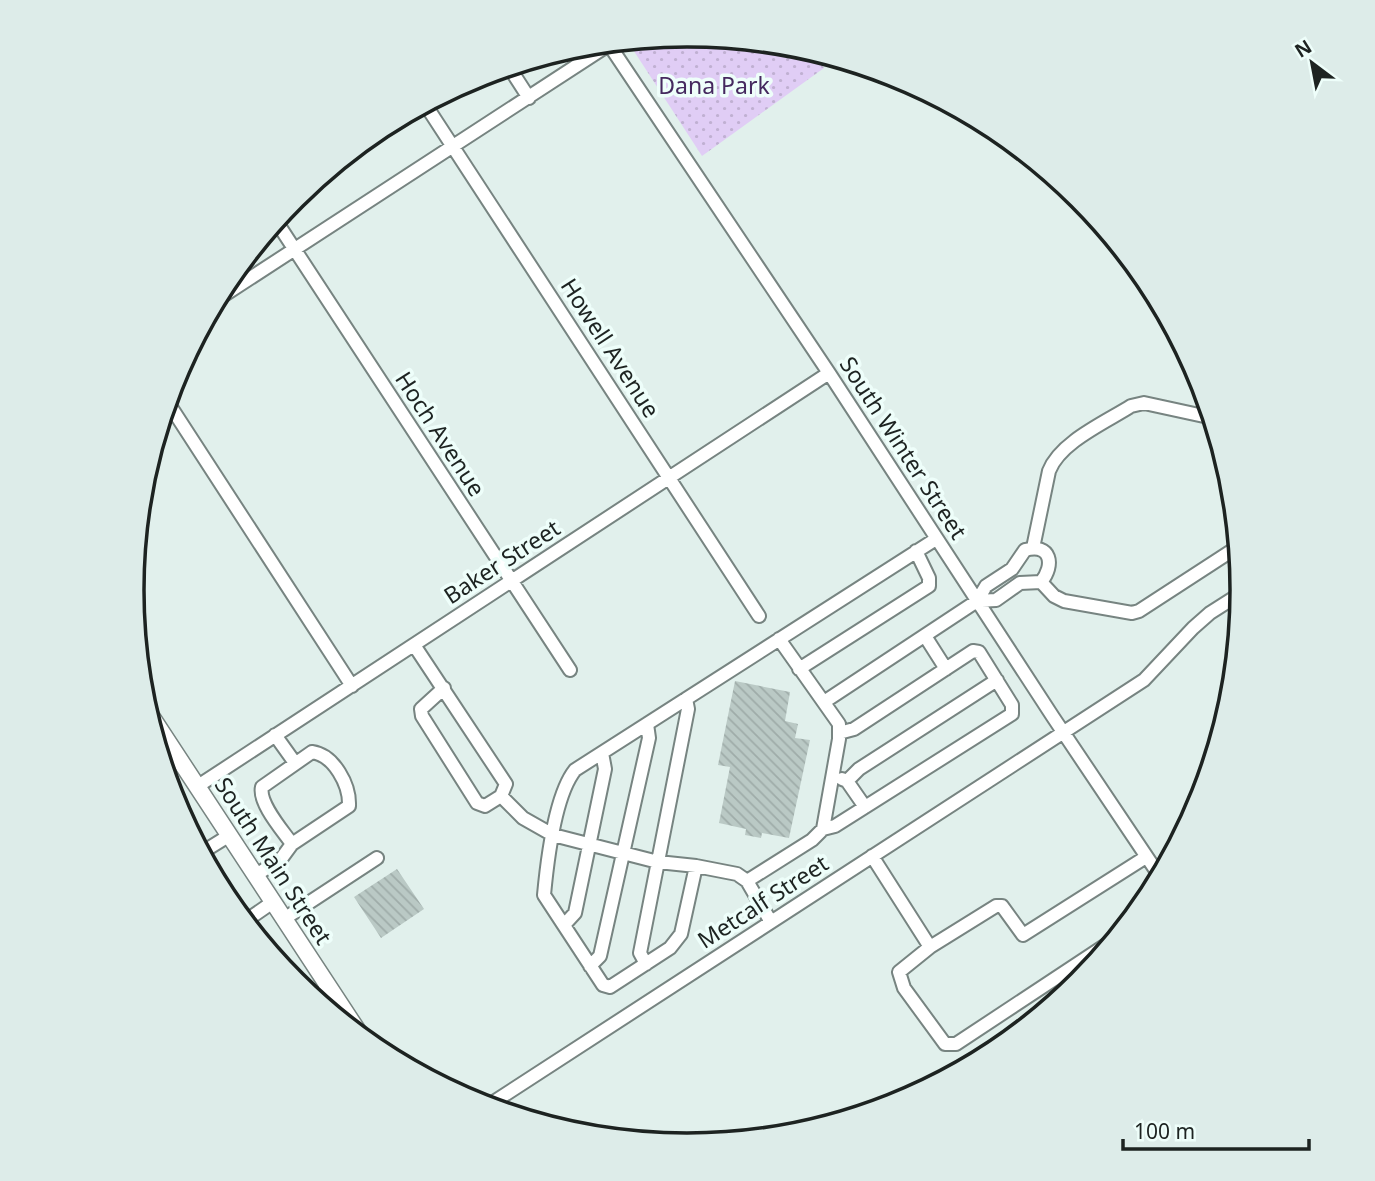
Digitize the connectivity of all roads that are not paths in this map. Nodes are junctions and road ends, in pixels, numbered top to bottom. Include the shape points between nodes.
1 (616, 52) edge
2 (590, 57) edge
3 (515, 76) edge
4 (529, 98) junction
5 (430, 112) edge
6 (453, 147) junction
7 (281, 229) edge
8 (295, 250) junction
9 (238, 286) edge
10 (829, 373) junction
11 (174, 412) edge
12 (1202, 416) edge
13 (670, 477) junction
14 (936, 539) junction
15 (1033, 548) junction
16 (916, 551) junction
17 (1230, 552) edge
18 (1012, 569) junction
19 (510, 580) junction
20 (1041, 582) junction
21 (1020, 583) junction
22 (1231, 600) edge
23 (977, 601) junction
24 (758, 615) dead end
25 (925, 636) junction
26 (779, 639) junction
27 (414, 645) junction
28 (799, 669) junction
29 (946, 669) junction
30 (570, 670) dead end
31 (997, 680) junction
32 (352, 686) junction
33 (444, 688) junction
34 (686, 698) junction
35 (824, 702) junction
36 (647, 723) junction
37 (1063, 732) junction
38 (839, 733) junction
39 (275, 735) junction
40 (164, 736) edge
41 (603, 752) junction
42 (295, 763) junction
43 (832, 774) junction
44 (847, 781) junction
45 (198, 786) junction
46 (501, 796) junction
47 (865, 807) junction
48 (823, 829) junction
49 (230, 835) junction
50 (553, 835) junction
51 (590, 843) junction
52 (292, 844) junction
53 (209, 848) edge
54 (623, 852) junction
55 (872, 856) junction
56 (1146, 857) junction
57 (377, 858) dead end
58 (658, 862) junction
59 (696, 866) junction
60 (1154, 868) edge
61 (256, 875) junction
62 (747, 881) junction
63 (273, 902) junction
64 (253, 916) edge
65 (284, 919) junction
66 (771, 922) junction
67 (564, 925) junction
68 (930, 947) junction
69 (1090, 955) edge
70 (646, 964) junction
71 (590, 966) junction
72 (328, 986) junction
73 (321, 992) edge
74 (343, 1010) edge
75 (498, 1099) edge

1 - 10 street, South Winter Street
2 - 4 street
3 - 4 street
4 - 6 street
5 - 6 street, Howell Avenue
6 - 8 street
6 - 13 street, Howell Avenue
7 - 8 street, Hoch Avenue
8 - 9 street
8 - 19 street, Hoch Avenue
10 - 13 street, Baker Street
10 - 14 street, South Winter Street
11 - 32 street
12 - 15 street via 1144,403 1131,406 1065,448 1049,471
13 - 19 street, Baker Street
13 - 24 street, Howell Avenue
14 - 16 street
14 - 23 street, South Winter Street
15 - 18 street via 1025,550
15 - 20 street via 1042,549 1050,564
16 - 26 street
16 - 28 street via 929,586
17 - 20 street via 1132,613 1064,601
18 - 21 street
18 - 23 street via 986,586
19 - 27 street, Baker Street
19 - 30 street, Hoch Avenue
20 - 21 street
21 - 23 street via 996,600
22 - 37 street, Metcalf Street via 1201,621 1144,680
23 - 25 street
23 - 37 street, South Winter Street
25 - 29 street
25 - 35 street
26 - 28 street
26 - 34 street
27 - 32 street, Baker Street
27 - 33 street
28 - 35 street
29 - 31 street via 973,651 979,652
29 - 38 street via 854,729
31 - 44 street
31 - 47 street via 1012,705 1012,714
32 - 39 street, Baker Street
33 - 46 street via 506,784
33 - 46 street via 421,709 422,716 477,803 485,806
34 - 36 street
34 - 58 street via 688,709
35 - 38 street via 839,724
36 - 41 street
36 - 54 street via 649,738
37 - 55 street, Metcalf Street
37 - 56 street, South Winter Street
38 - 43 street
39 - 42 street
39 - 45 street, Baker Street
40 - 45 main road, South Main Street
41 - 50 street via 568,780
41 - 51 street via 605,769
42 - 52 street via 266,782 261,793
42 - 52 street via 312,752 327,758 349,790 349,806
43 - 44 street
43 - 48 street
44 - 47 street
45 - 49 main road, South Main Street
46 - 50 street via 523,818
47 - 48 street
48 - 62 street
49 - 53 street
49 - 61 main road, South Main Street
50 - 51 street
50 - 67 street via 544,895
51 - 54 street
51 - 67 street via 575,913
52 - 61 street via 281,859
54 - 58 street
54 - 71 street via 600,956
55 - 66 street, Metcalf Street
55 - 68 street
56 - 60 street, South Winter Street
56 - 68 street via 1023,935 1002,906 996,906
57 - 65 street
58 - 59 street
58 - 70 street via 640,953
59 - 62 street via 737,874
59 - 70 street via 681,934
61 - 63 main road, South Main Street
62 - 66 street
63 - 64 street
63 - 65 main road, South Main Street
65 - 72 main road, South Main Street
66 - 75 street, Metcalf Street
67 - 71 street
68 - 69 street via 899,972 904,988 944,1044 956,1044
70 - 71 street via 610,987 603,985
72 - 73 street
72 - 74 main road, South Main Street

